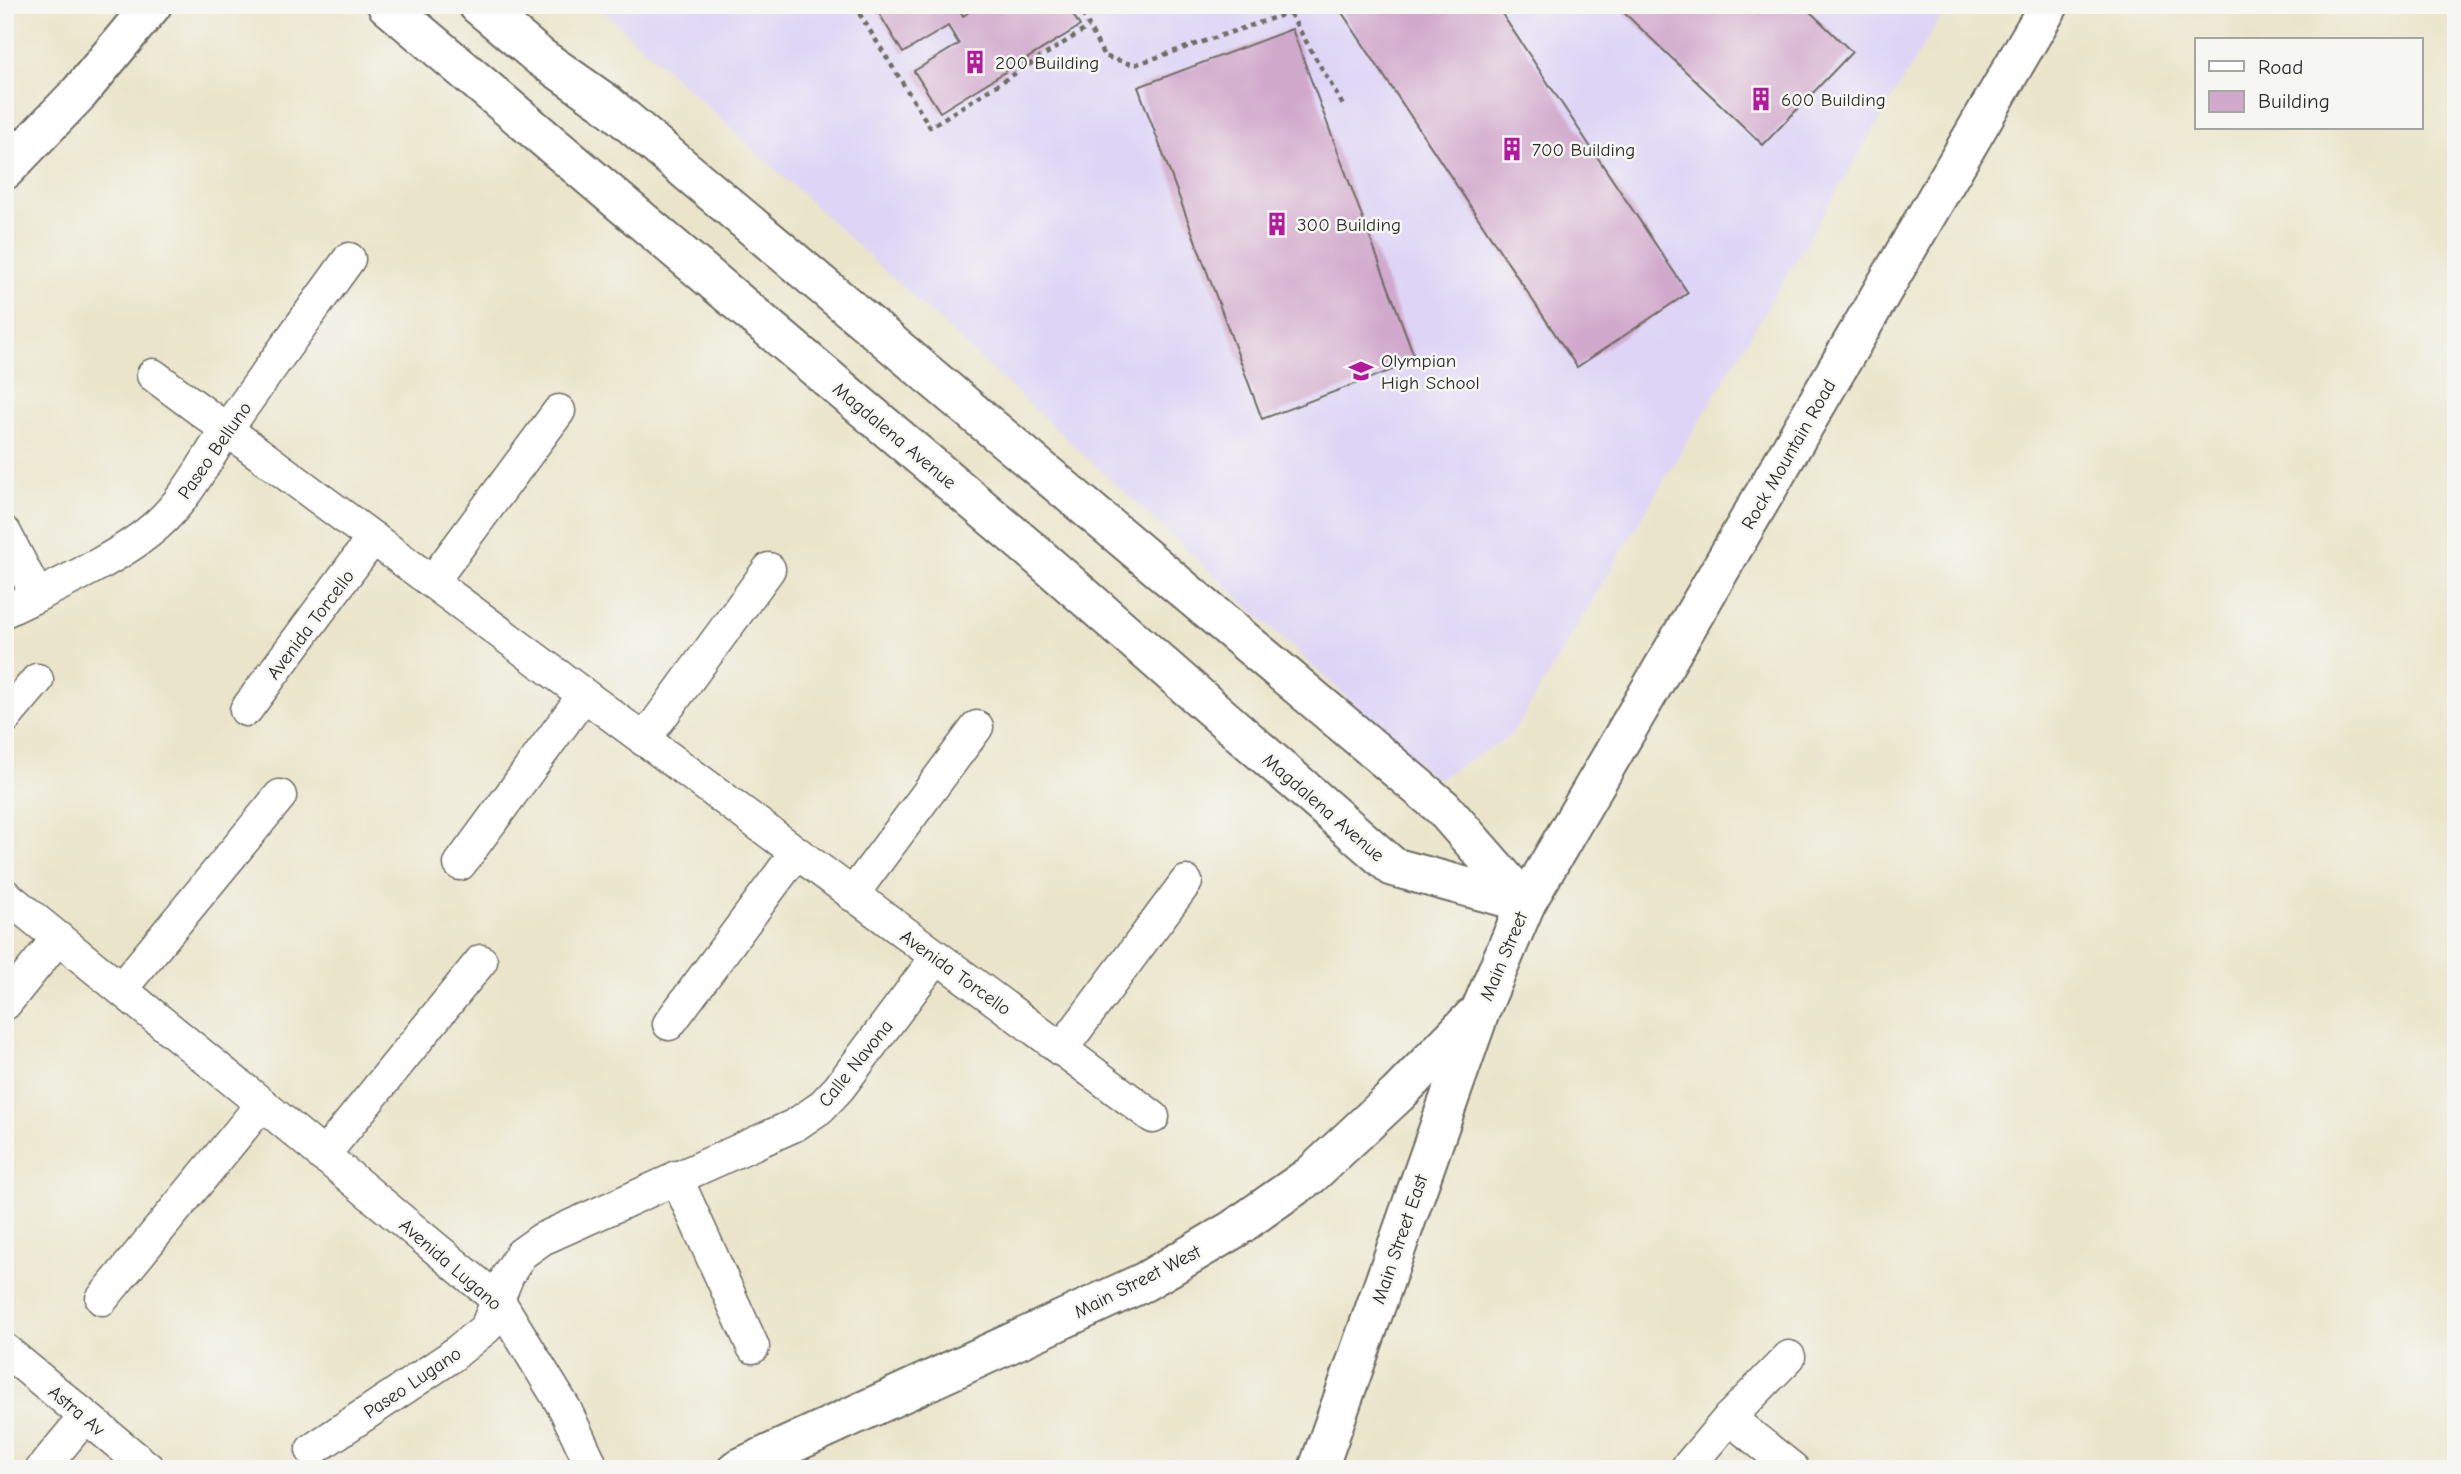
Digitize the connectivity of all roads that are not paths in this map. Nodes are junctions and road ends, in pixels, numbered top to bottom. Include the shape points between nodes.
1 (152, 5) edge
2 (387, 5) edge
3 (478, 5) edge
4 (2049, 5) edge
5 (5, 170) edge
6 (349, 259) dead end
7 (153, 375) dead end
8 (559, 411) dead end
9 (227, 429) junction
10 (5, 533) edge
11 (373, 538) junction
12 (769, 569) dead end
13 (432, 582) junction
14 (37, 595) junction
15 (5, 611) edge
16 (37, 680) dead end
17 (584, 695) junction
18 (246, 710) dead end
19 (5, 718) edge
20 (977, 727) dead end
21 (643, 740) junction
22 (280, 796) dead end
23 (796, 853) junction
24 (460, 864) dead end
25 (1186, 882) dead end
26 (5, 895) edge
27 (852, 895) junction
28 (1526, 903) junction
29 (58, 938) junction
30 (936, 958) junction
31 (481, 961) dead end
32 (121, 989) junction
33 (5, 1004) edge
34 (1481, 1009) junction
35 (669, 1024) dead end
36 (1061, 1050) junction
37 (262, 1104) junction
38 (1153, 1117) dead end
39 (323, 1156) junction
40 (676, 1177) junction
41 (102, 1299) dead end
42 (499, 1301) junction
43 (753, 1347) dead end
44 (5, 1350) edge
45 (1789, 1357) dead end
46 (85, 1417) junction
47 (1729, 1418) junction
48 (312, 1450) dead end
49 (42, 1469) edge
50 (149, 1469) edge
51 (590, 1469) edge
52 (737, 1469) edge
53 (1318, 1469) edge
54 (1686, 1469) edge
55 (1793, 1469) edge

1 - 5 street via 80,92
2 - 28 street, Magdalena Avenue via 1031,550 1393,867
3 - 28 street via 607,104 1443,808
4 - 28 street, Rock Mountain Road
6 - 9 street, Paseo Belluno
7 - 9 street, Avenida Torcello
8 - 13 street
9 - 11 street, Avenida Torcello
9 - 14 street, Paseo Belluno via 159,523
10 - 14 street
11 - 13 street, Avenida Torcello
11 - 18 street, Avenida Torcello
12 - 21 street
13 - 17 street, Avenida Torcello
14 - 15 street, Paseo Belluno
16 - 19 street
17 - 21 street, Avenida Torcello
17 - 24 street
20 - 27 street
21 - 23 street, Avenida Torcello
22 - 32 street
23 - 27 street, Avenida Torcello
23 - 35 street
25 - 36 street
26 - 29 street, Avenida Lugano
27 - 30 street, Avenida Torcello
28 - 34 street, Main Street
29 - 32 street, Avenida Lugano
29 - 33 street
30 - 36 street, Avenida Torcello
30 - 40 street, Calle Navona via 820,1108 795,1125
31 - 39 street
32 - 37 street, Avenida Lugano
34 - 52 street, Main Street West via 1311,1175 1234,1229 1144,1282
34 - 53 street, Main Street East
36 - 38 street, Avenida Torcello
37 - 39 street, Avenida Lugano
37 - 41 street
39 - 42 street, Avenida Lugano
40 - 42 street, Calle Navona via 542,1239 521,1254
40 - 43 street
42 - 48 street, Paseo Lugano via 486,1328 465,1346
42 - 51 street, Avenida Lugano via 565,1409
44 - 46 street, Astra Av
45 - 47 street
46 - 49 street
46 - 50 street, Astra Av
47 - 54 street
47 - 55 street

